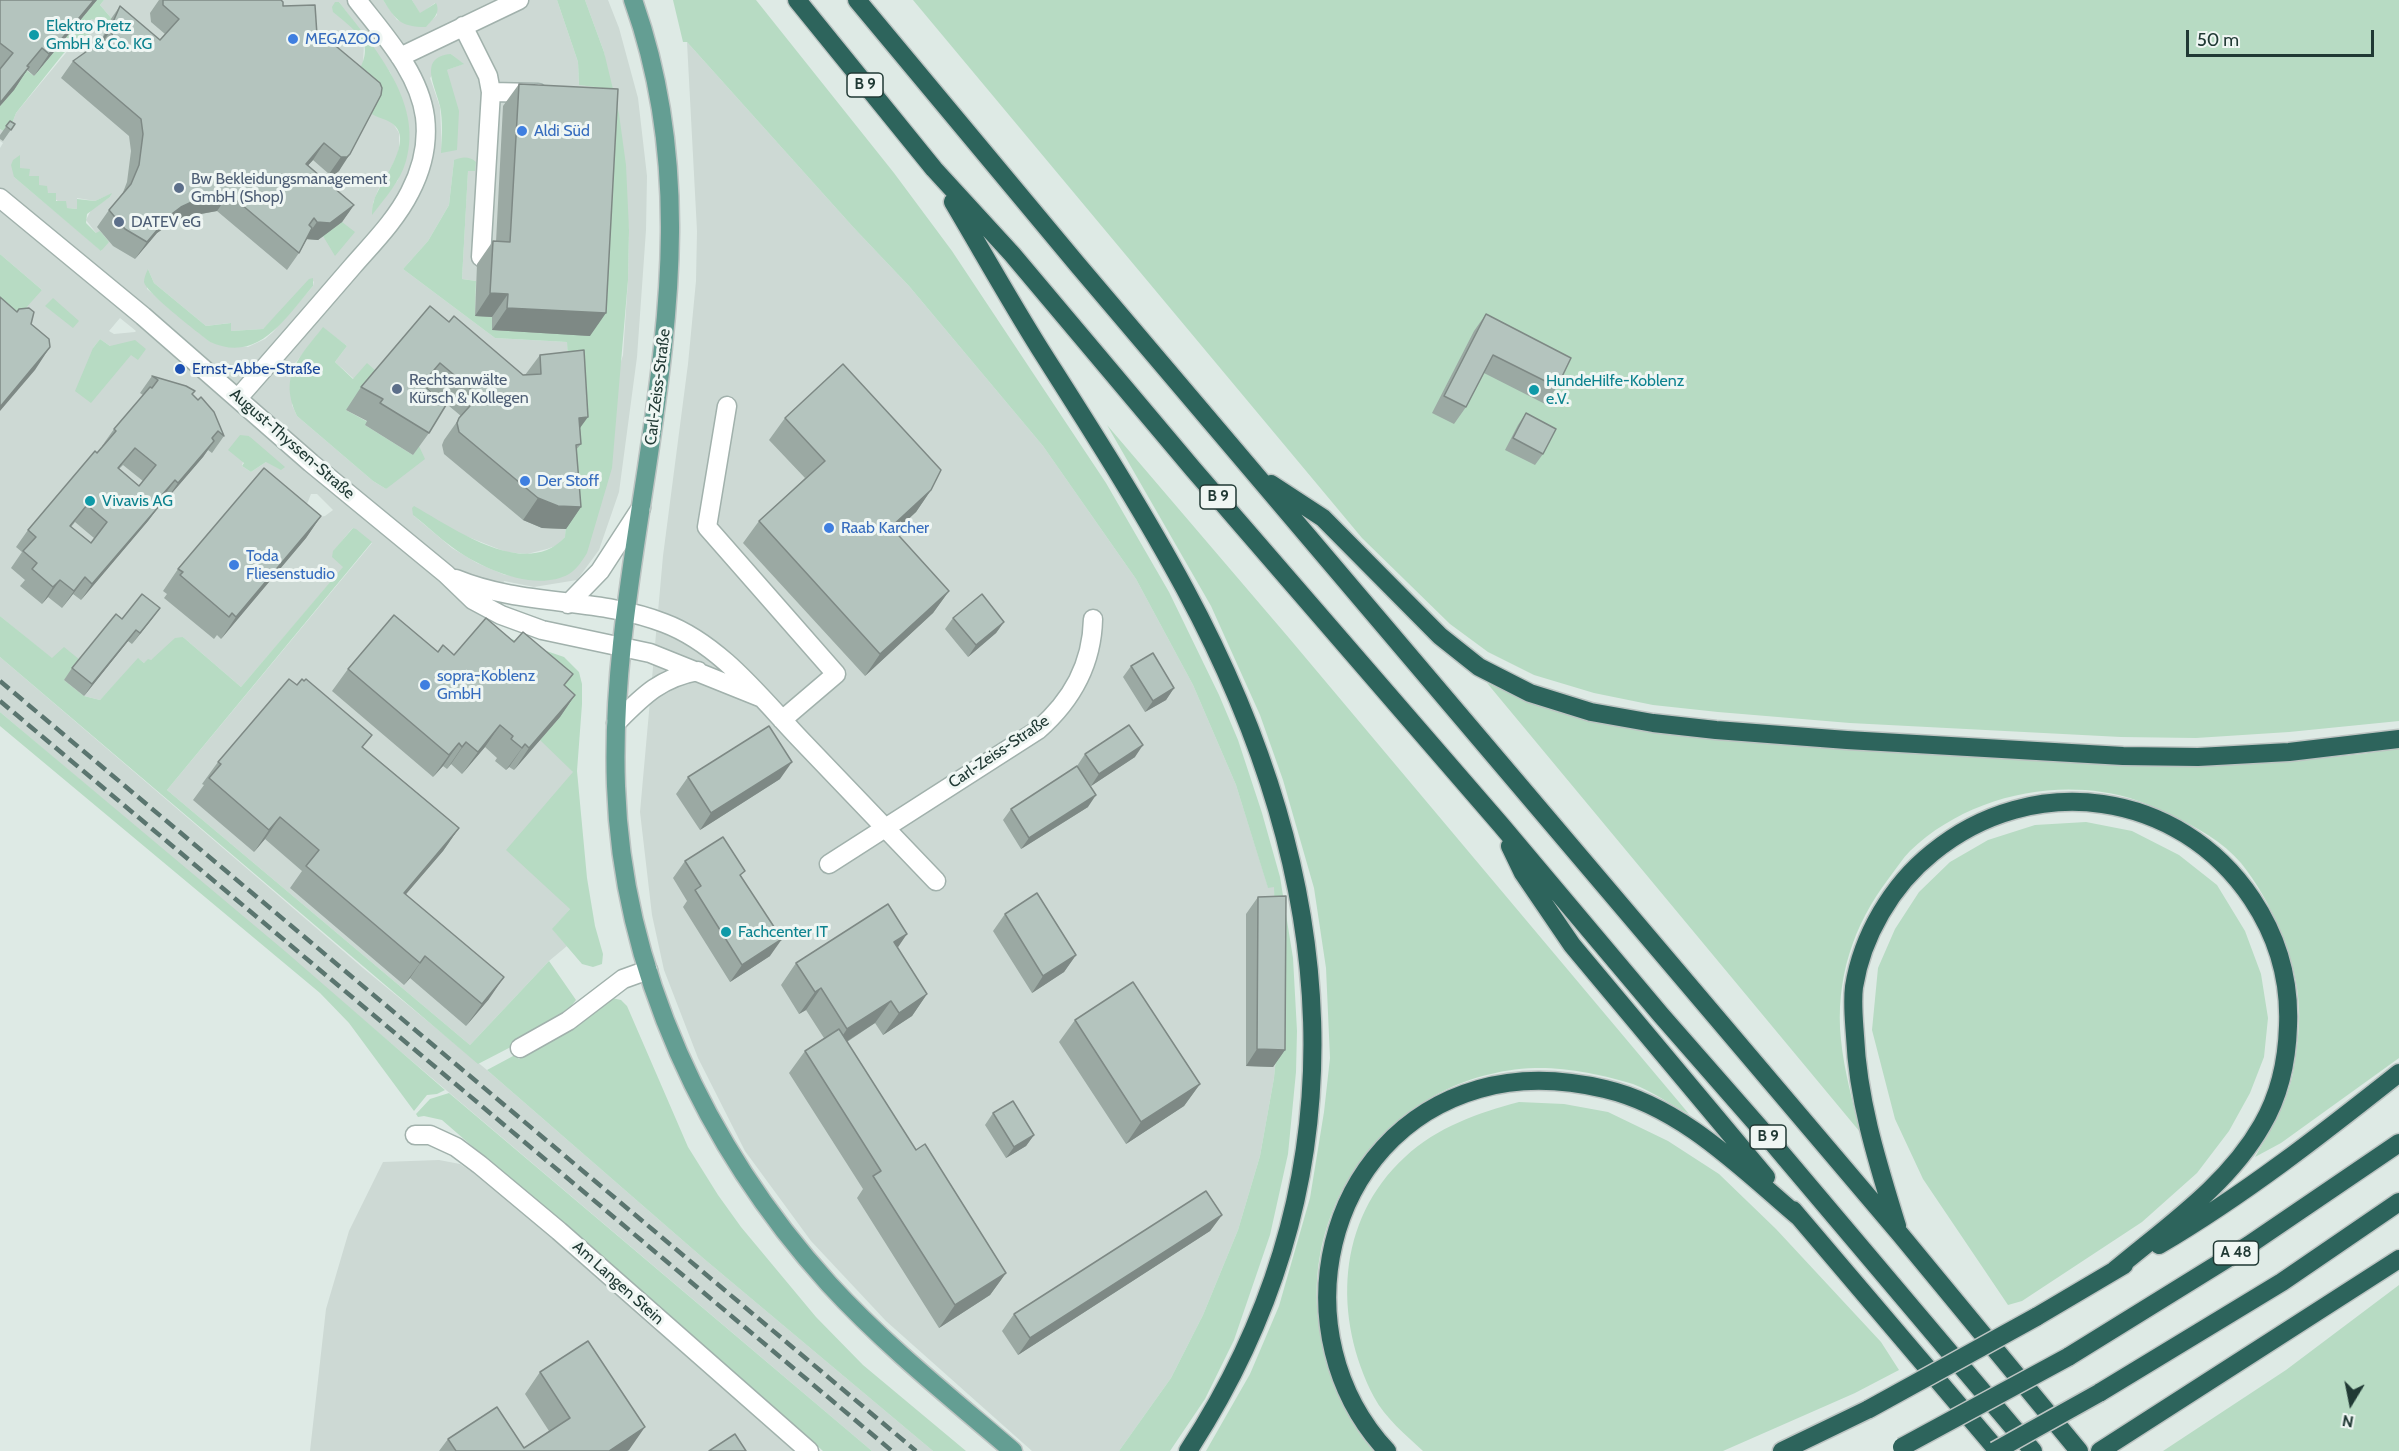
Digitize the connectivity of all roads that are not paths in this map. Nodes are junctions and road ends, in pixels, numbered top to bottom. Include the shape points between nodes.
1 (357, 0) edge
2 (519, 0) edge
3 (633, 0) edge
4 (796, 0) edge
5 (857, 0) edge
6 (463, 26) junction
7 (400, 57) junction
8 (491, 92) junction
9 (545, 93) edge
10 (934, 169) junction
11 (0, 198) edge
12 (481, 257) dead end
13 (238, 398) junction
14 (727, 406) dead end
15 (1256, 474) junction
16 (641, 507) junction
17 (446, 574) junction
18 (568, 603) junction
19 (626, 612) junction
20 (1093, 619) dead end
21 (622, 646) junction
22 (698, 671) junction
23 (762, 698) junction
24 (782, 720) junction
25 (616, 723) junction
26 (2399, 739) edge
27 (1501, 825) junction
28 (885, 827) junction
29 (829, 864) dead end
30 (936, 881) dead end
31 (648, 970) junction
32 (520, 1048) dead end
33 (2399, 1073) edge
34 (415, 1135) dead end
35 (2399, 1143) edge
36 (2399, 1202) edge
37 (1800, 1218) junction
38 (1900, 1234) junction
39 (2399, 1259) edge
40 (2115, 1270) junction
41 (1897, 1449) edge
42 (809, 1451) edge
43 (1013, 1451) edge
44 (1188, 1451) edge
45 (1387, 1451) edge
46 (1782, 1451) edge
47 (1997, 1451) edge
48 (2033, 1451) edge
49 (2079, 1451) edge
50 (2100, 1451) edge

1 - 7 street
2 - 6 street
3 - 16 main road, Carl-Zeiss-Straße via 649,47 664,117 670,214 666,323
4 - 10 highway, B 9
5 - 15 highway, B 9
6 - 7 street
6 - 8 street via 488,76
7 - 13 street via 416,87 424,115 421,167 410,192 378,237
8 - 9 street
8 - 12 street
10 - 27 highway, B 9 via 1012,254
10 - 44 highway via 1186,590 1243,711 1274,796 1304,924 1313,1007 1312,1075 1294,1211 1269,1292 1239,1362
11 - 13 street, August-Thyssen-Straße
13 - 17 street, August-Thyssen-Straße
14 - 24 street via 707,526 836,674
15 - 26 highway via 1323,518 1440,636 1479,667 1530,693 1591,712 1716,730 2123,756 2289,752
15 - 38 highway, B 9
16 - 18 street via 608,560
16 - 19 main road, Carl-Zeiss-Straße
17 - 18 street, August-Thyssen-Straße via 503,595
17 - 21 street, August-Thyssen-Straße via 473,600 517,622 572,638
18 - 19 street, August-Thyssen-Straße
19 - 21 main road, Carl-Zeiss-Straße
19 - 23 street via 665,623 700,642
20 - 28 street, Carl-Zeiss-Straße via 1086,666 1057,713 1038,730
21 - 22 street
21 - 25 main road, Carl-Zeiss-Straße
22 - 23 street
22 - 25 street via 658,685
23 - 24 street
24 - 28 street
25 - 31 main road, Carl-Zeiss-Straße via 615,783 621,855
27 - 37 highway via 1523,873 1572,945
27 - 48 highway, B 9
28 - 29 street, Carl-Zeiss-Straße
28 - 30 street
31 - 32 street via 623,979 568,1021
31 - 43 main road, Carl-Zeiss-Straße via 668,1027 705,1107 771,1213 858,1313
33 - 40 highway via 2283,1164
34 - 42 street, Am Langen Stein via 430,1135 480,1164
35 - 41 highway, A 48, bridge via 2249,1245 2068,1357
36 - 47 highway, bridge via 2282,1282
37 - 45 highway via 1711,1143 1637,1099 1560,1081 1521,1080 1478,1089 1445,1103 1392,1140 1366,1170 1335,1237 1328,1273 1326,1306 1340,1377 1354,1407
37 - 47 highway
38 - 40 highway via 1872,1144 1858,1080 1853,1017 1854,987 1881,913 1922,861 1982,820 2017,808 2053,802 2090,802 2132,809 2173,826 2210,851 2239,880 2265,918 2280,955 2289,1002 2287,1048 2278,1087 2262,1124 2237,1162 2206,1193
38 - 49 highway, B 9
39 - 50 highway
40 - 46 highway, bridge via 1869,1409

